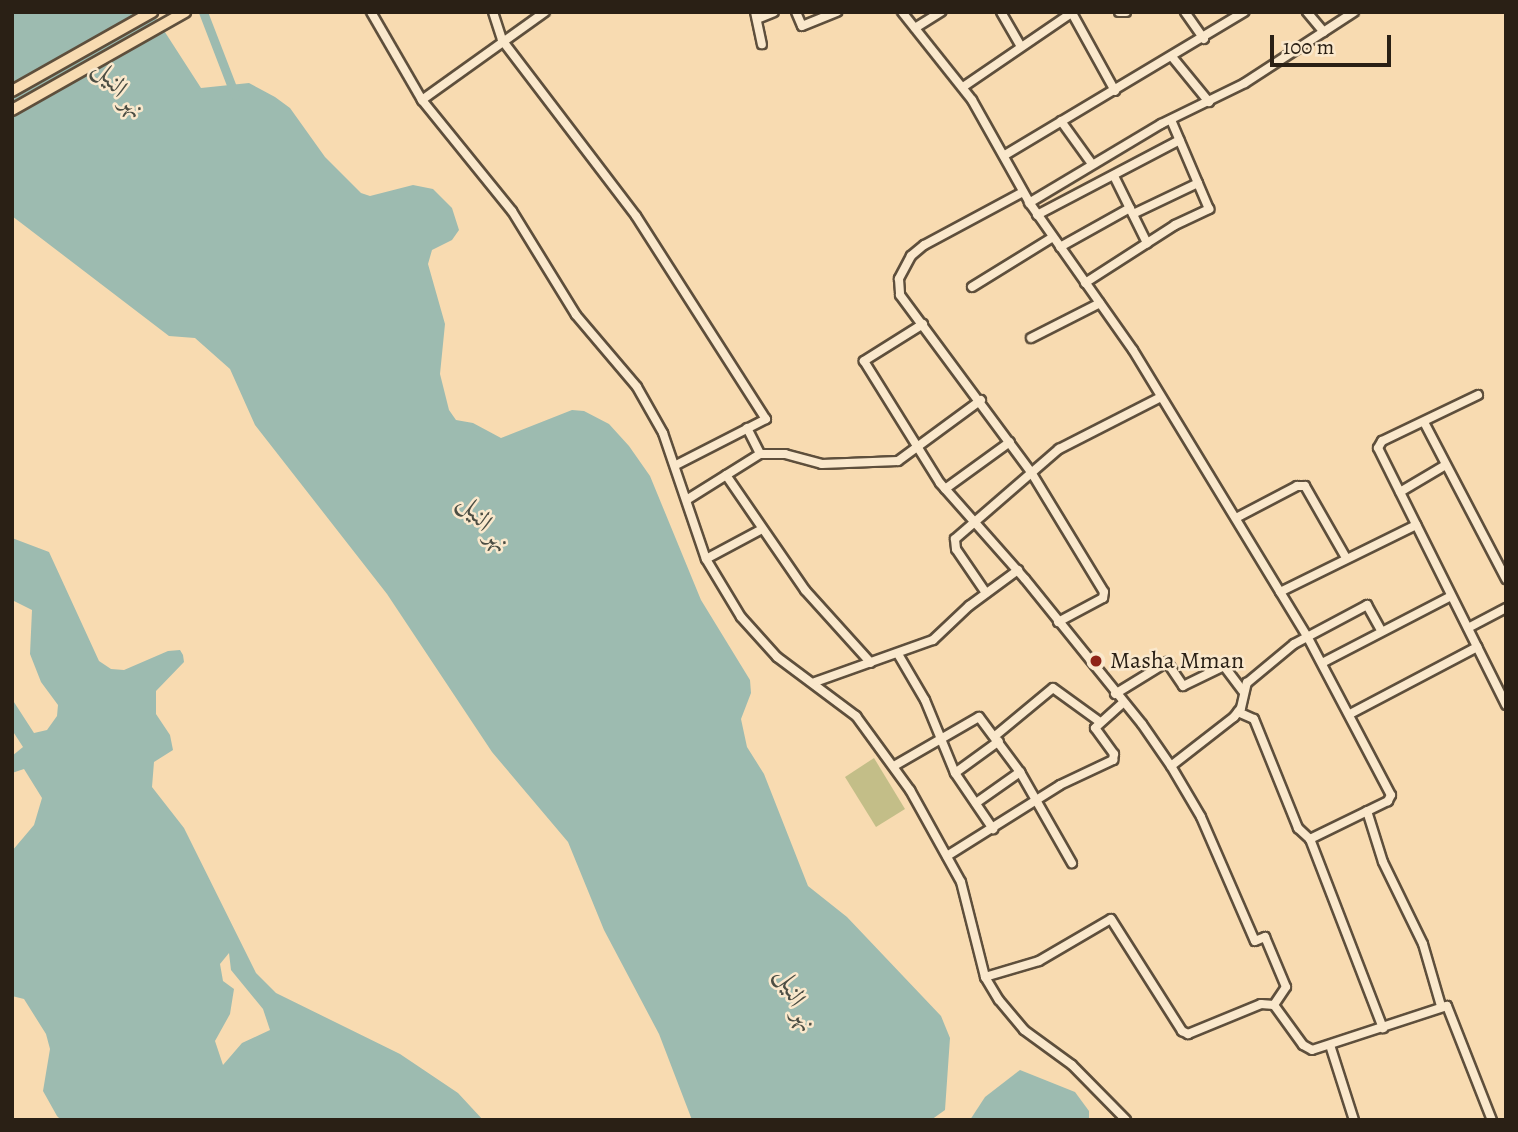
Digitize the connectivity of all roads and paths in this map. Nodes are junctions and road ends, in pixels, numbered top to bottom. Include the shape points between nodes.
1 (152, 12) edge
2 (185, 12) edge
3 (371, 12) edge
4 (494, 12) edge
5 (545, 12) edge
6 (774, 12) edge
7 (796, 12) edge
8 (837, 12) edge
9 (902, 12) edge
10 (941, 12) edge
11 (1001, 12) edge
12 (1119, 12) edge
13 (1126, 12) edge
14 (1185, 12) edge
15 (1244, 12) edge
16 (1307, 12) edge
17 (1354, 12) edge
18 (1072, 13) edge
19 (756, 16) edge
20 (915, 28) junction
21 (1324, 32) junction
22 (1203, 38) junction
23 (505, 44) junction
24 (762, 44) dead end
25 (1021, 47) junction
26 (1173, 58) junction
27 (963, 87) junction
28 (12, 91) edge
29 (1115, 91) junction
30 (422, 100) junction
31 (1209, 102) junction
32 (12, 110) edge
33 (1171, 120) junction
34 (1061, 121) junction
35 (1180, 140) junction
36 (1005, 155) junction
37 (1093, 164) junction
38 (1114, 176) junction
39 (1198, 183) junction
40 (1023, 192) junction
41 (1029, 203) junction
42 (1132, 211) junction
43 (1037, 215) junction
44 (1053, 237) junction
45 (1147, 243) junction
46 (1060, 247) junction
47 (1086, 283) junction
48 (972, 288) dead end
49 (1100, 303) junction
50 (923, 324) junction
51 (1031, 338) dead end
52 (1478, 395) dead end
53 (1161, 397) junction
54 (981, 400) junction
55 (1424, 424) junction
56 (747, 428) junction
57 (1010, 442) junction
58 (919, 449) junction
59 (760, 454) junction
60 (676, 465) junction
61 (1444, 466) junction
62 (1031, 472) junction
63 (726, 475) junction
64 (945, 489) junction
65 (1399, 492) junction
66 (688, 499) junction
67 (1236, 517) junction
68 (975, 521) junction
69 (1416, 525) junction
70 (760, 530) junction
71 (1346, 558) junction
72 (706, 559) junction
73 (1018, 570) junction
74 (1506, 579) edge
75 (1280, 592) junction
76 (986, 593) junction
77 (1451, 596) junction
78 (1506, 608) edge
79 (1058, 622) junction
80 (1468, 628) junction
81 (1381, 630) junction
82 (1307, 636) junction
83 (1477, 647) junction
84 (898, 654) junction
85 (872, 663) junction
86 (1322, 663) junction
87 (815, 682) junction
88 (1243, 691) junction
89 (1115, 694) junction
90 (1123, 702) junction
91 (1506, 705) edge
92 (1238, 712) junction
93 (1350, 714) junction
94 (1100, 722) junction
95 (997, 738) junction
96 (940, 741) junction
97 (894, 766) junction
98 (1171, 766) junction
99 (1020, 772) junction
100 (955, 773) junction
101 (1038, 802) junction
102 (975, 803) junction
103 (1367, 811) junction
104 (993, 829) junction
105 (1310, 839) junction
106 (947, 856) junction
107 (1072, 863) dead end
108 (985, 977) junction
109 (1274, 1005) junction
110 (1441, 1006) junction
111 (1383, 1028) junction
112 (1330, 1045) junction
113 (1126, 1120) edge
114 (1354, 1120) edge
115 (1492, 1120) edge

1 - 28 main road
2 - 32 main road
3 - 30 street
4 - 23 street via 493,22
5 - 23 street
6 - 19 street
7 - 8 street via 803,26
9 - 20 street
10 - 20 street
11 - 25 street
12 - 13 street
14 - 22 street
15 - 22 street
16 - 21 street
17 - 21 street
18 - 25 street
18 - 29 street
19 - 24 street
20 - 27 street
21 - 31 street
22 - 26 street
23 - 30 street
23 - 56 street via 629,206 749,391 765,419
25 - 27 street
26 - 29 street
26 - 31 street
27 - 36 street
29 - 34 street
30 - 60 street via 512,211 576,315 637,387
31 - 33 street
33 - 35 street
33 - 37 street
34 - 36 street
34 - 37 street
35 - 38 street
35 - 39 street
36 - 40 street
37 - 41 street
38 - 42 street
38 - 43 street
39 - 42 street
39 - 45 street via 1209,209
40 - 41 street
40 - 50 street via 911,256 899,279 901,295
41 - 43 street
42 - 45 street
42 - 46 street
43 - 44 street
44 - 46 street
44 - 48 street
45 - 47 street
46 - 47 street
47 - 49 street
49 - 51 street
49 - 53 street
50 - 54 street
50 - 58 street via 864,361
52 - 55 street
53 - 62 street via 1066,445
53 - 67 street
54 - 57 street
54 - 58 street
55 - 61 street
55 - 65 street via 1378,445
56 - 59 street
56 - 60 street
57 - 62 street
57 - 64 street
58 - 59 street via 880,465 822,464 785,454
58 - 64 street
59 - 63 street
60 - 66 street
61 - 65 street
61 - 74 street
62 - 68 street
62 - 79 street via 1105,595
63 - 66 street
63 - 70 street
64 - 68 street
65 - 69 street
66 - 72 street
67 - 71 street via 1305,486
67 - 75 street
68 - 73 street
68 - 76 street via 954,544
69 - 71 street
69 - 77 street
70 - 72 street
70 - 85 street via 805,590
71 - 75 street
72 - 87 street via 757,638
73 - 76 street
73 - 79 street
75 - 82 street
76 - 84 street via 933,640
77 - 80 street
77 - 81 street
78 - 80 street
79 - 89 street
80 - 83 street
81 - 82 street via 1367,605
81 - 86 street
82 - 86 street
82 - 88 street via 1254,676
83 - 91 street
83 - 93 street
84 - 85 street
84 - 96 street via 925,700
85 - 87 street
86 - 93 street
87 - 97 street via 856,716
88 - 89 street via 1224,666 1183,686 1167,662
88 - 92 street
89 - 90 street
90 - 94 street
90 - 98 street
92 - 98 street
92 - 105 street via 1254,719 1298,828
93 - 103 street via 1391,795
94 - 95 street via 1053,688
94 - 101 street via 1095,728 1114,754 1113,760 1060,785
95 - 96 street via 976,716
95 - 99 street
95 - 100 street
96 - 97 street
96 - 100 street
97 - 106 street
98 - 109 street via 1201,817 1255,941 1265,937 1286,987
99 - 101 street
99 - 102 street
100 - 102 street
101 - 104 street
101 - 107 street
102 - 104 street
103 - 105 street
103 - 110 street via 1388,874 1423,944
104 - 106 street
105 - 111 street
106 - 108 street via 970,907
108 - 109 street via 1039,961 1111,919 1182,1031 1194,1032 1261,1004
108 - 113 street via 1024,1030 1072,1065
109 - 112 street via 1308,1049
110 - 111 street
110 - 115 street via 1452,1009
111 - 112 street
112 - 114 street

